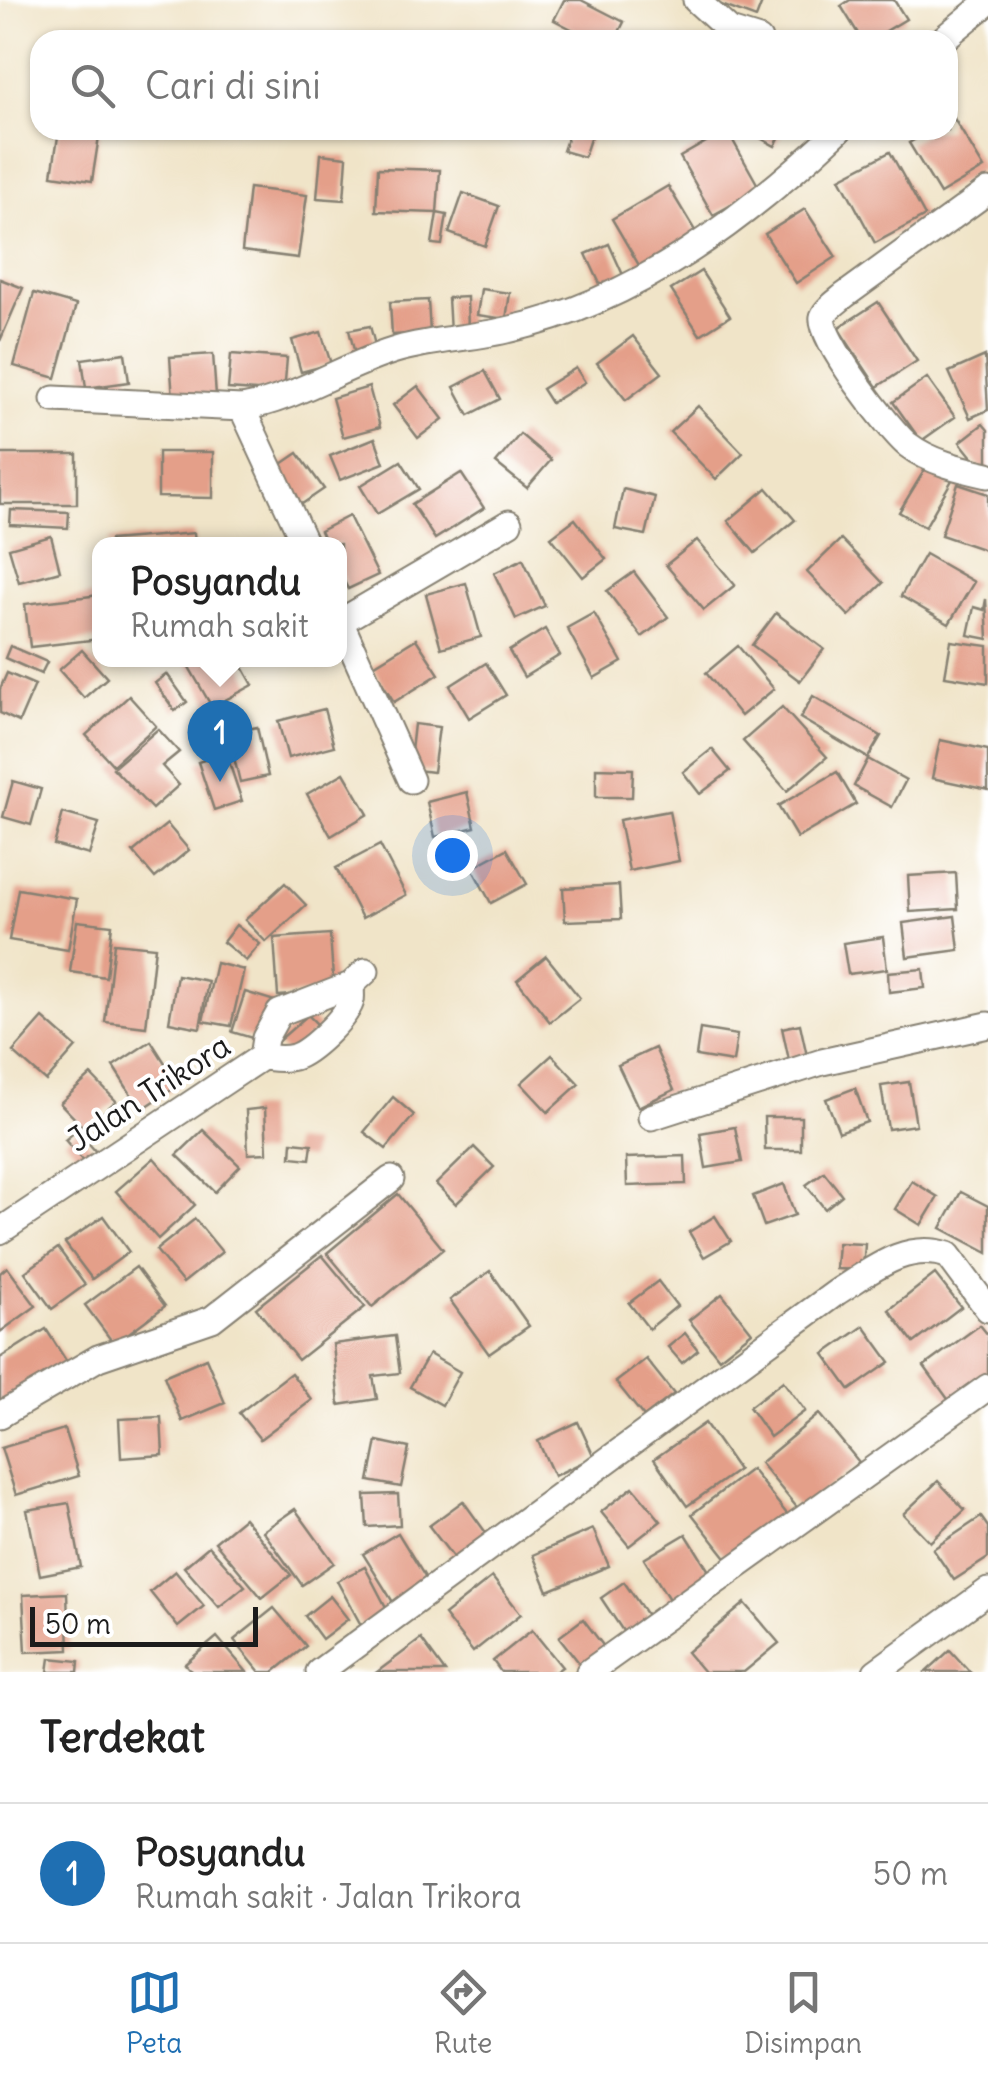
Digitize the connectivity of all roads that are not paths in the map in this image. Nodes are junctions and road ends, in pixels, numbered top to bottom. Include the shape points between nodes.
1 (696, 0) edge
2 (988, 2) edge
3 (730, 30) edge
4 (954, 30) edge
5 (828, 140) edge
6 (988, 191) edge
7 (54, 399) dead end
8 (242, 408) junction
9 (988, 474) edge
10 (509, 523) dead end
11 (301, 537) edge
12 (347, 618) edge
13 (347, 638) edge
14 (411, 780) dead end
15 (988, 1025) edge
16 (262, 1056) junction
17 (651, 1117) dead end
18 (390, 1179) dead end
19 (0, 1231) edge
20 (988, 1308) edge
21 (988, 1386) edge
22 (0, 1415) edge
23 (988, 1592) edge
24 (319, 1672) edge
25 (590, 1672) edge
26 (876, 1672) edge

1 - 3 street
2 - 4 street
5 - 8 street via 692,247 610,298 511,329 401,348
6 - 9 street via 845,295 822,322 834,350 908,445
7 - 8 street
8 - 11 street
10 - 12 street
13 - 14 street
15 - 17 street via 822,1062
16 - 16 street, Jalan Trikora via 279,1012 358,978 352,1001 331,1030 299,1056
16 - 19 street, Jalan Trikora
18 - 22 street via 212,1319 98,1358
20 - 24 street via 948,1255 897,1255 837,1292
21 - 25 street
23 - 26 street

